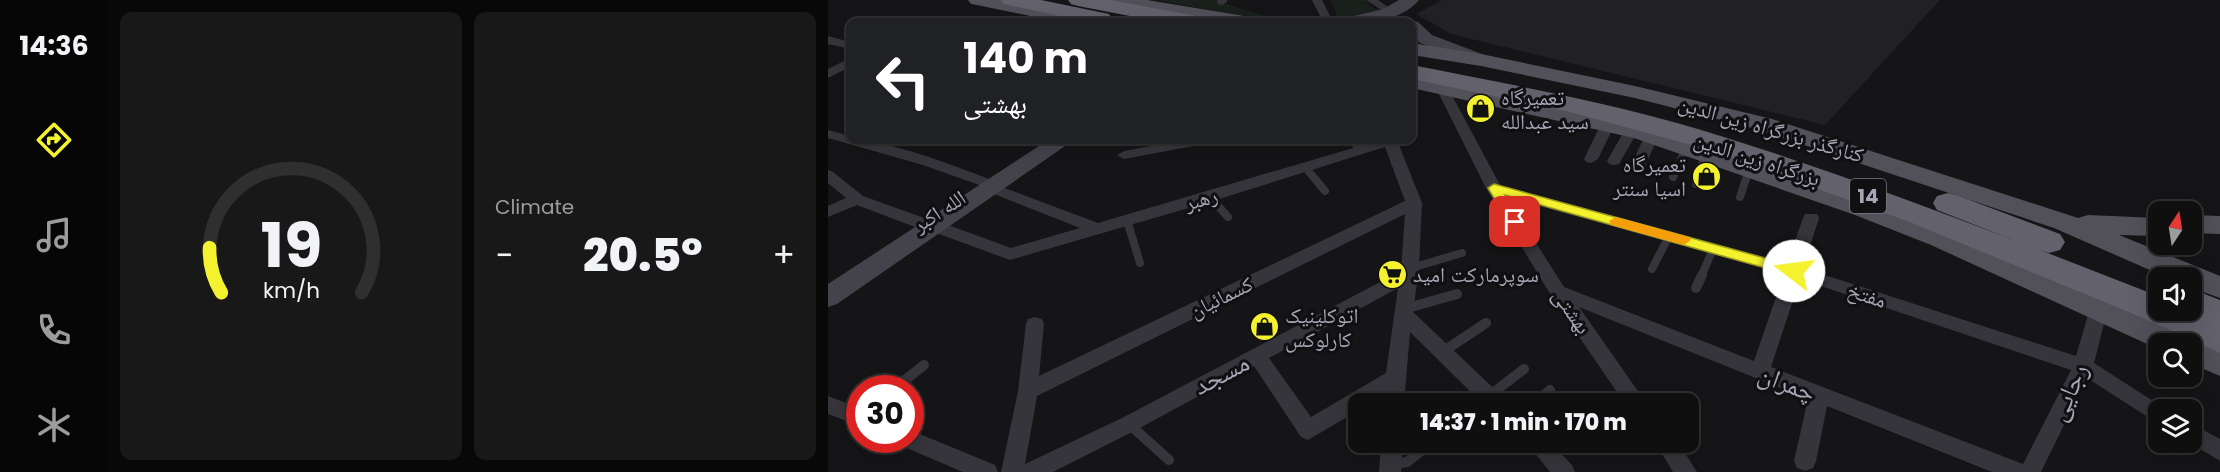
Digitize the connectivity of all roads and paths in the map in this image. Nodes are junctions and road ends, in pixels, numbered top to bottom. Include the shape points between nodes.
1 (977, 0) edge
2 (1011, 0) edge
3 (1078, 0) edge
4 (1116, 0) edge
5 (1317, 0) edge
6 (1371, 0) edge
7 (1411, 0) edge
8 (1429, 0) edge
9 (1141, 5) junction
10 (1389, 12) junction
11 (1065, 18) edge
12 (1093, 18) edge
13 (1099, 18) edge
14 (1170, 18) edge
15 (1220, 18) edge
16 (1326, 18) edge
17 (1367, 18) edge
18 (1407, 18) edge
19 (1416, 30) edge
20 (1416, 58) edge
21 (1416, 58) edge
22 (1416, 59) edge
23 (1481, 60) junction
24 (846, 64) edge
25 (828, 74) edge
26 (1416, 80) edge
27 (1416, 82) edge
28 (1442, 88) junction
29 (1572, 97) junction
30 (1630, 131) junction
31 (828, 135) edge
32 (846, 140) edge
33 (861, 144) edge
34 (1044, 144) edge
35 (1054, 144) edge
36 (1134, 144) edge
37 (1183, 144) edge
38 (1392, 144) edge
39 (1357, 145) edge
40 (1696, 152) junction
41 (1591, 159) dead end
42 (1614, 161) dead end
43 (1638, 166) dead end
44 (1305, 167) junction
45 (1749, 170) junction
46 (828, 175) edge
47 (1673, 177) dead end
48 (1695, 184) dead end
49 (986, 185) junction
50 (1494, 188) junction
51 (1844, 188) junction
52 (1325, 191) dead end
53 (1740, 196) dead end
54 (1210, 197) junction
55 (857, 199) junction
56 (1414, 203) junction
57 (828, 212) edge
58 (1228, 218) dead end
59 (1811, 218) dead end
60 (1127, 220) junction
61 (2063, 222) junction
62 (927, 224) junction
63 (2202, 224) edge
64 (2220, 225) edge
65 (1095, 228) junction
66 (2148, 228) edge
67 (1669, 236) junction
68 (1713, 249) junction
69 (1462, 253) dead end
70 (1140, 263) dead end
71 (1652, 269) dead end
72 (1410, 271) junction
73 (1794, 271) junction
74 (2148, 284) edge
75 (828, 285) edge
76 (1696, 288) dead end
77 (2220, 288) edge
78 (1558, 292) junction
79 (1457, 294) dead end
80 (828, 297) edge
81 (2148, 305) edge
82 (2202, 306) edge
83 (2099, 308) junction
84 (1404, 311) junction
85 (2220, 314) edge
86 (2171, 321) edge
87 (1486, 322) dead end
88 (1035, 324) dead end
89 (2155, 333) edge
90 (2156, 333) edge
91 (1437, 344) junction
92 (2206, 352) edge
93 (1257, 354) junction
94 (1397, 356) junction
95 (924, 365) dead end
96 (2083, 366) junction
97 (1524, 369) dead end
98 (1760, 372) junction
99 (911, 375) edge
100 (1395, 378) junction
101 (1550, 390) dead end
102 (1028, 391) junction
103 (1394, 393) edge
104 (1486, 393) edge
105 (1500, 393) edge
106 (1547, 393) edge
107 (1629, 393) edge
108 (1819, 395) junction
109 (828, 405) edge
110 (2148, 407) edge
111 (846, 412) edge
112 (1129, 424) junction
113 (2202, 439) edge
114 (924, 445) edge
115 (2220, 451) edge
116 (1391, 453) edge
117 (1418, 453) edge
118 (1546, 453) edge
119 (1673, 453) edge
120 (1169, 460) dead end
121 (1804, 461) dead end
122 (1390, 469) edge
123 (987, 472) edge
124 (1012, 472) edge
125 (1031, 472) edge
126 (1564, 472) edge
127 (1686, 472) edge
128 (2017, 472) edge
129 (2030, 472) edge

1 - 11 main road
2 - 13 highway
3 - 14 highway
4 - 9 main road
5 - 16 street
6 - 10 street
7 - 10 main road
8 - 18 main road via 1412,10
9 - 12 main road via 1104,8
9 - 15 main road
10 - 17 main road
19 - 23 main road via 1426,39
20 - 23 main road, کنارگذر بزرگراه زین الدین
21 - 26 main road via 1441,59 1448,67 1436,77
22 - 29 highway, بزرگراه زین الدین / 14
23 - 61 main road, کنارگذر بزرگراه زین الدین via 1764,124
24 - 25 street
27 - 28 main road, کنارگذر بزرگراه زین الدین
28 - 30 main road, کنارگذر بزرگراه زین الدین
28 - 50 street, بهشتی
29 - 51 highway, بزرگراه زین الدین / 14
29 - 74 highway, بزرگراه زین الدین / 14 via 1795,150 1999,221
30 - 40 main road, کنارگذر بزرگراه زین الدین
30 - 41 street
30 - 42 street
30 - 43 street
31 - 32 street
33 - 49 street via 928,162
34 - 49 main road, الله اکبر
35 - 49 main road
36 - 37 street via 1124,155
38 - 56 street
39 - 44 street, رهبر
40 - 45 main road, کنارگذر بزرگراه زین الدین
40 - 47 lane
40 - 48 lane
44 - 52 lane
44 - 54 street, رهبر
45 - 53 lane
45 - 83 main road, کنارگذر بزرگراه زین الدین via 1919,231
46 - 55 street
49 - 62 main road
49 - 65 street
50 - 67 street, مفتخ
50 - 78 street, بهشتی
51 - 81 highway, بزرگراه زین الدین / 14
51 - 90 main road via 1961,238
54 - 58 lane
54 - 60 street, رهبر
55 - 57 street
55 - 62 street
56 - 72 street
56 - 102 street, کسمائیان
59 - 73 street
60 - 65 street, رهبر
60 - 70 lane
61 - 66 main road
61 - 77 main road, کنارگذر بزرگراه زین الدین
62 - 65 street, رهبر via 1010,254
62 - 75 main road, الله اکبر
62 - 80 main road
63 - 64 main road
67 - 68 street, مفتخ
67 - 71 lane
68 - 73 street, مفتخ
68 - 76 lane
69 - 72 lane
72 - 84 street
72 - 93 street, مسجد
73 - 96 street, مفتخ
73 - 98 street
78 - 98 street, چمران
78 - 107 street, بهشتی
79 - 84 lane
82 - 85 highway
83 - 89 main road, کنارگذر بزرگراه زین الدین
83 - 96 street, رجایی
84 - 91 street
84 - 94 street
86 - 92 highway, بزرگراه زین الدین / 14
87 - 91 lane
88 - 102 street
91 - 94 street via 1412,342
91 - 104 street
93 - 100 street via 1312,428
93 - 112 street, مسجد
94 - 100 street
95 - 99 lane
96 - 110 street, مفتخ
96 - 129 street, رجایی
97 - 105 lane
98 - 108 street, چمران
100 - 103 street
101 - 106 lane
102 - 124 street
108 - 121 street
108 - 128 street, چمران
109 - 111 street
112 - 120 lane
112 - 125 street, مسجد
113 - 115 street
114 - 123 street
116 - 122 street
117 - 122 lane
118 - 126 street
119 - 127 street

